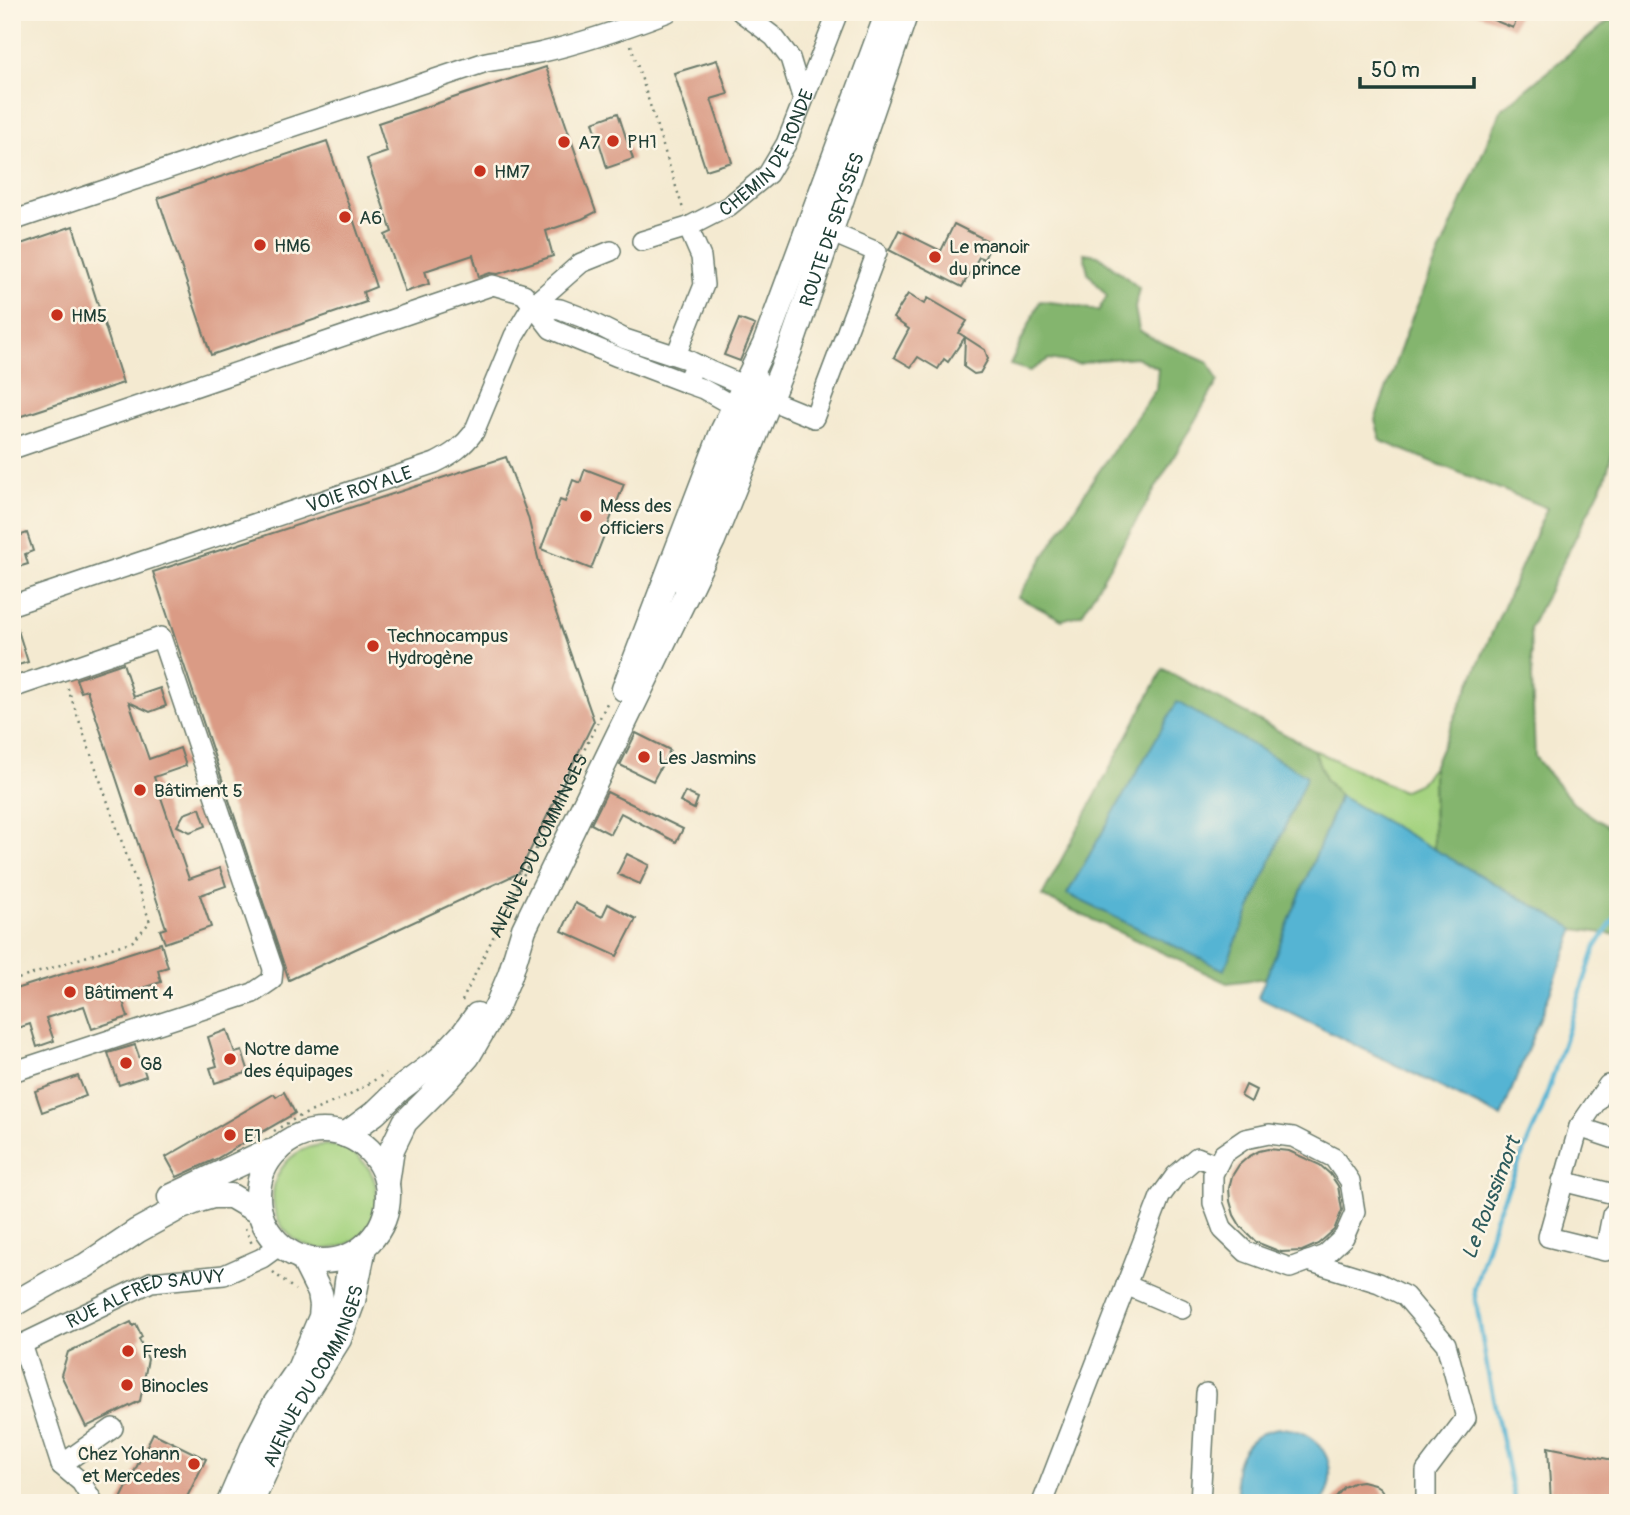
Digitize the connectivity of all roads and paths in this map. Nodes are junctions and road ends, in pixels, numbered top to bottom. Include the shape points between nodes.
1 (668, 12) edge
2 (741, 12) edge
3 (838, 12) edge
4 (888, 12) edge
5 (906, 12) edge
6 (626, 28) junction
7 (803, 100) junction
8 (12, 221) edge
9 (688, 227) junction
10 (830, 232) junction
11 (642, 241) dead end
12 (611, 251) dead end
13 (533, 306) junction
14 (622, 348) junction
15 (676, 355) junction
16 (695, 364) junction
17 (686, 383) junction
18 (751, 398) junction
19 (738, 436) junction
20 (12, 449) edge
21 (12, 605) edge
22 (62, 671) junction
23 (12, 688) edge
24 (611, 708) junction
25 (12, 981) edge
26 (459, 1008) dead end
27 (392, 1070) dead end
28 (12, 1072) edge
29 (1618, 1086) edge
30 (1579, 1127) junction
31 (345, 1135) junction
32 (1618, 1140) edge
33 (275, 1141) junction
34 (1217, 1165) junction
35 (1562, 1181) junction
36 (387, 1183) junction
37 (1618, 1195) edge
38 (1618, 1208) edge
39 (252, 1219) junction
40 (357, 1251) junction
41 (271, 1252) junction
42 (303, 1258) junction
43 (1308, 1262) junction
44 (57, 1279) junction
45 (1126, 1285) junction
46 (302, 1299) dead end
47 (12, 1305) edge
48 (1182, 1309) dead end
49 (17, 1347) edge
50 (299, 1369) junction
51 (1206, 1393) dead end
52 (113, 1428) dead end
53 (61, 1465) junction
54 (94, 1503) edge
55 (229, 1503) edge
56 (251, 1503) edge
57 (1042, 1503) edge
58 (1200, 1503) edge
59 (1426, 1503) edge

1 - 6 street
2 - 7 street via 774,37 790,58
3 - 7 street, CHEMIN DE RONDE
4 - 18 main road, ROUTE DE SEYSSES via 765,344
5 - 10 main road, ROUTE DE SEYSSES
6 - 8 street via 539,53 485,62
6 - 9 path
7 - 9 street, CHEMIN DE RONDE via 768,174 729,206
9 - 11 street, CHEMIN DE RONDE
9 - 15 street via 701,257 704,285
10 - 18 main road, ROUTE DE SEYSSES via 789,352
10 - 18 street via 877,252 814,418
12 - 13 street, VOIE ROYALE via 581,264
13 - 14 street via 551,329
13 - 20 street via 524,294 493,285
13 - 21 street, VOIE ROYALE via 514,336 474,432 456,452 435,463
14 - 15 street
14 - 17 street
15 - 16 street
16 - 17 street
16 - 18 street
17 - 18 street
18 - 19 main road, ROUTE DE SEYSSES
18 - 19 main road, ROUTE DE SEYSSES
19 - 24 main road, AVENUE DU COMMINGES
19 - 36 main road, AVENUE DU COMMINGES via 713,540 524,929 496,1006 468,1056 405,1122 392,1149
22 - 23 street
22 - 25 path via 150,922 133,941
22 - 28 street via 161,637 274,969 272,980 253,993
24 - 26 path, AVENUE DU COMMINGES
24 - 31 main road, AVENUE DU COMMINGES via 516,918 486,1003 440,1059
27 - 33 path via 350,1096 296,1118
29 - 30 street via 1608,1085
30 - 32 street
30 - 35 street
31 - 33 main road via 325,1131 285,1143
31 - 36 main road via 372,1153
33 - 39 main road via 262,1172
33 - 44 main road via 259,1156 175,1194
34 - 43 street via 1213,1203 1223,1230 1246,1252 1290,1268
34 - 43 street via 1223,1154 1245,1139 1269,1134 1293,1137 1334,1158 1350,1181 1355,1212 1344,1237 1325,1255
34 - 45 street via 1197,1157 1176,1175 1160,1197
35 - 37 street
35 - 38 street via 1548,1237 1605,1251 1612,1214
36 - 40 main road via 387,1211 378,1230
39 - 41 main road via 271,1236
39 - 41 path via 253,1247
39 - 44 main road via 231,1196 206,1198 179,1208
40 - 42 main road via 333,1261
40 - 50 street via 345,1271 338,1314
40 - 56 main road, AVENUE DU COMMINGES via 353,1301 339,1339 290,1417
41 - 42 main road
41 - 46 path via 270,1269
41 - 49 street, RUE ALFRED SAUVY via 224,1275 151,1282
42 - 50 main road, AVENUE DU COMMINGES via 322,1305
43 - 59 street via 1379,1283 1405,1296 1446,1344 1466,1418 1426,1471
44 - 47 main road
45 - 48 street
45 - 57 street
49 - 53 street
50 - 55 main road, AVENUE DU COMMINGES via 275,1404
51 - 58 street
52 - 53 street
53 - 54 street via 81,1482

